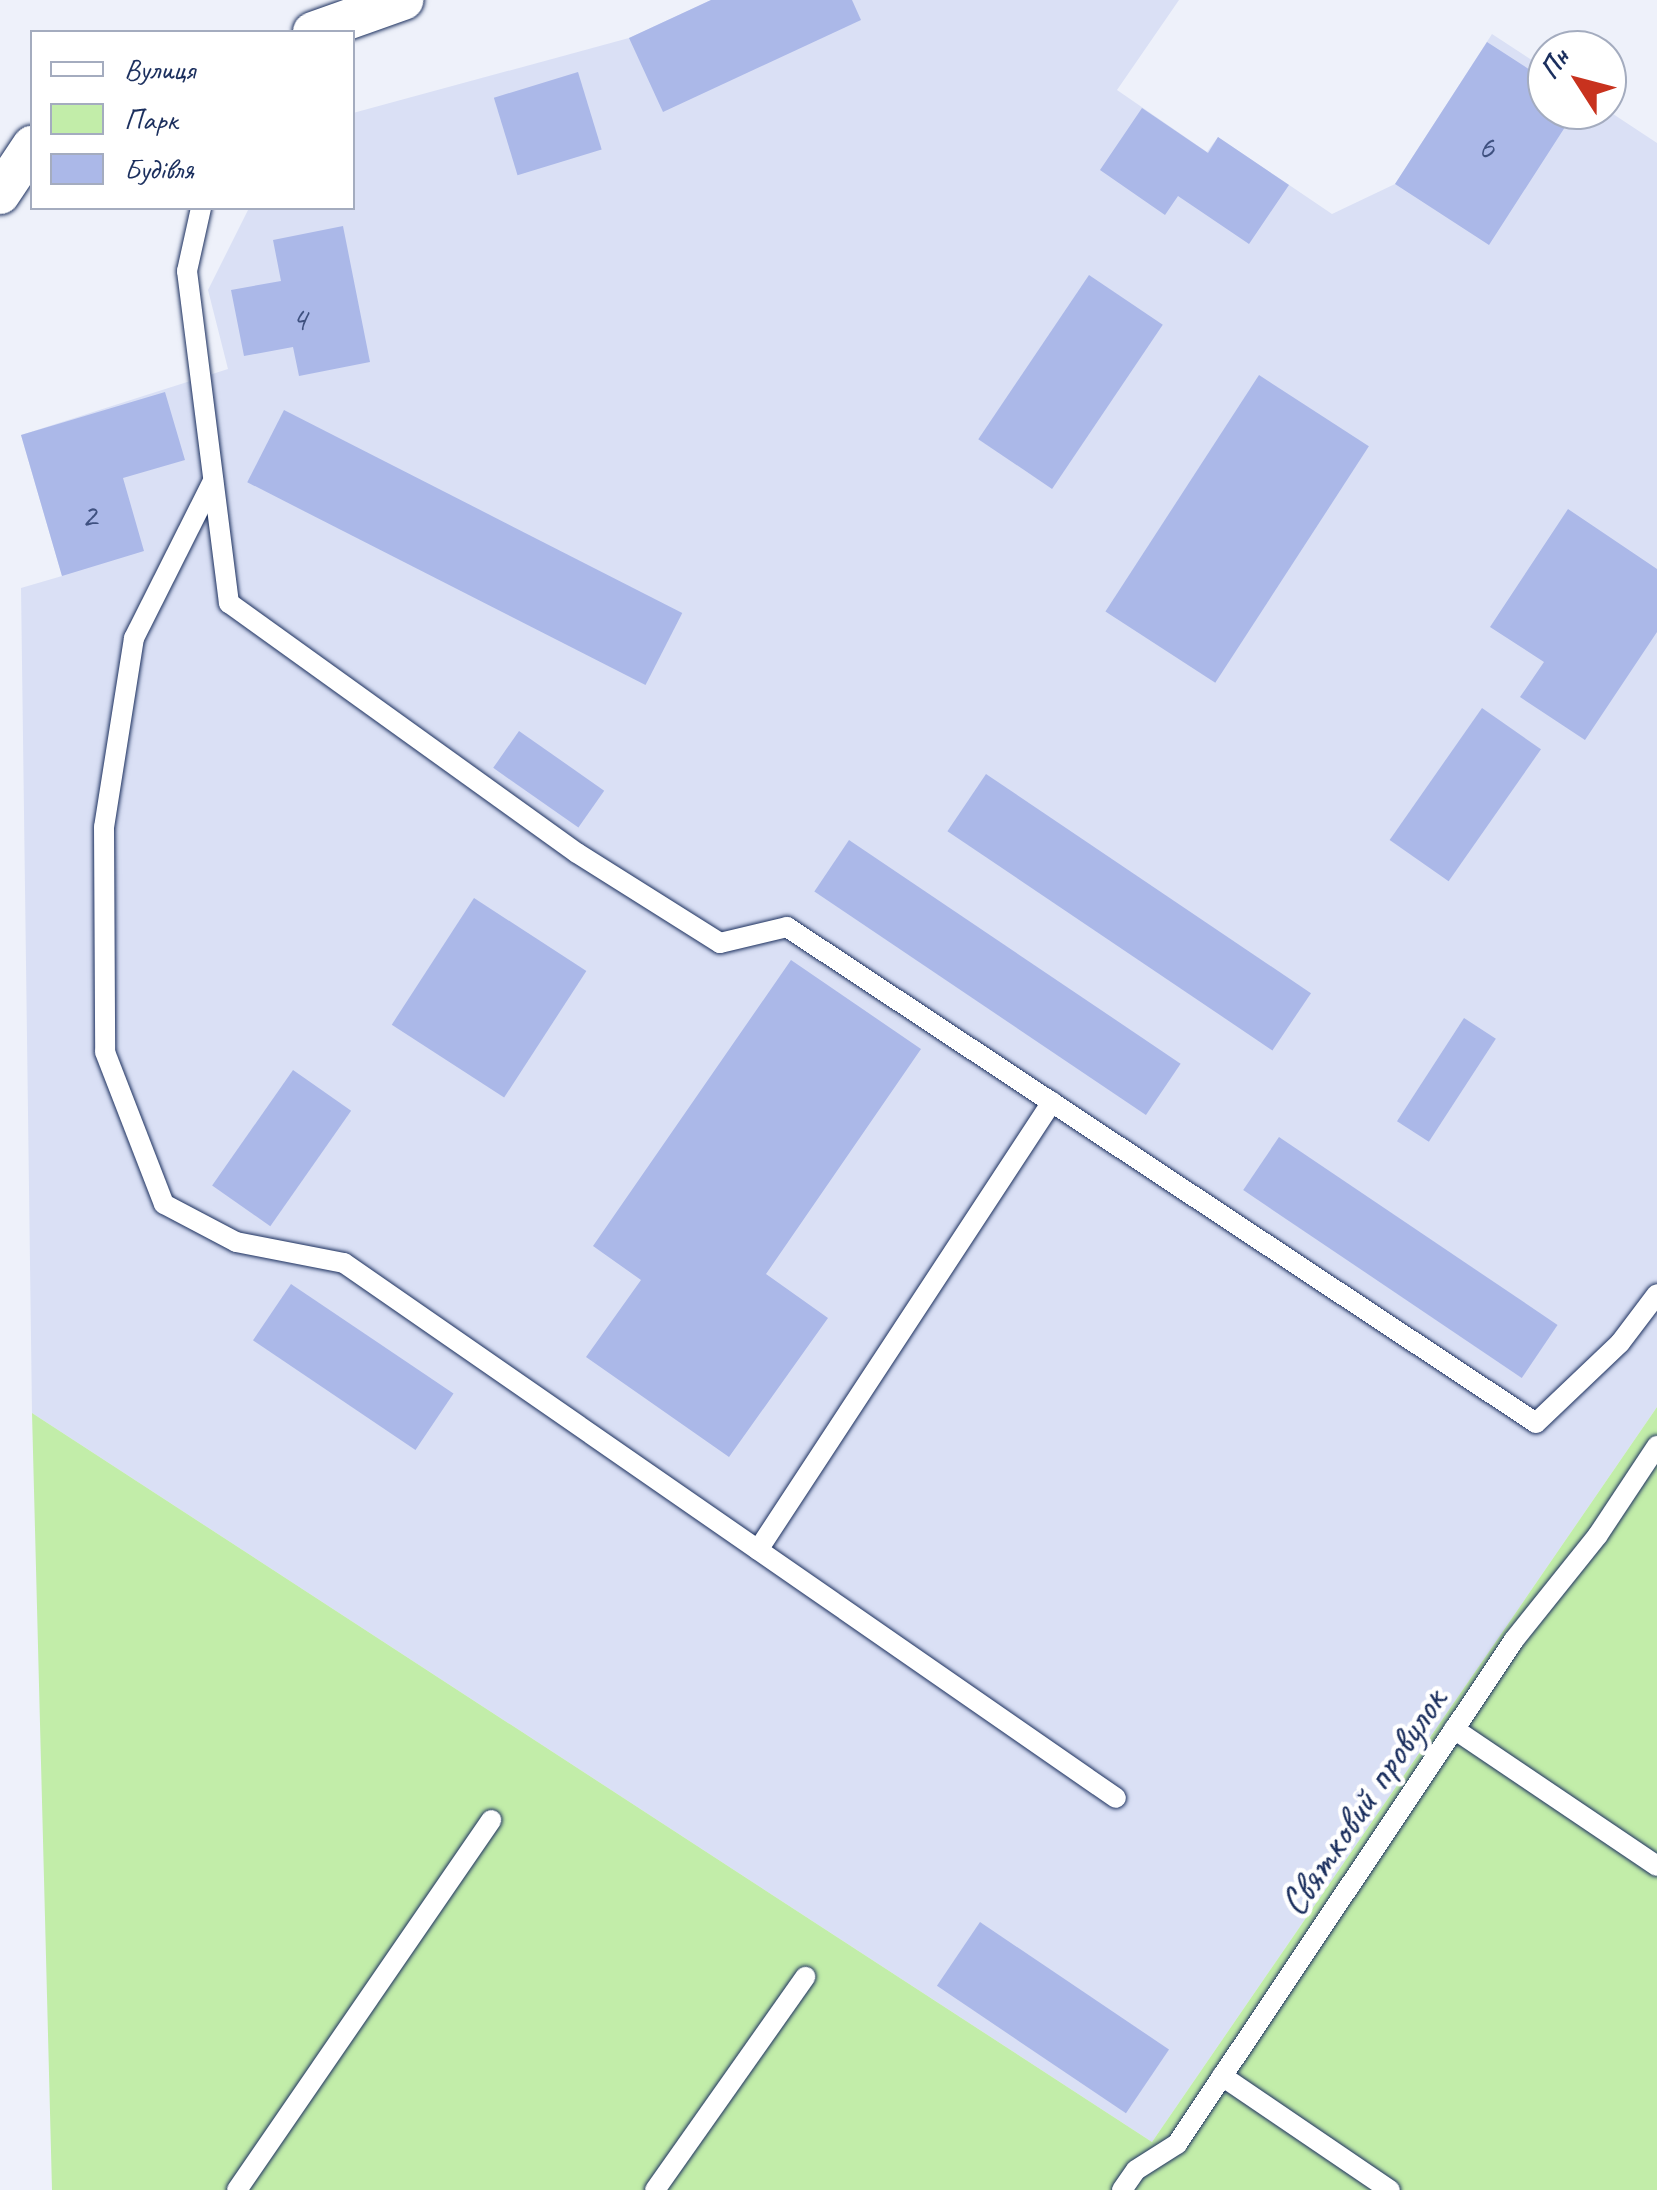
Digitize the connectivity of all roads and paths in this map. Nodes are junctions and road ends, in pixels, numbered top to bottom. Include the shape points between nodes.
1 (402, 0) edge
2 (319, 30) edge
3 (30, 149) edge
4 (0, 194) edge
5 (201, 210) edge
6 (214, 480) junction
7 (1052, 1102) junction
8 (1657, 1294) edge
9 (1657, 1446) edge
10 (758, 1550) junction
11 (1454, 1729) junction
12 (1116, 1798) dead end
13 (491, 1820) dead end
14 (1657, 1866) edge
15 (805, 1977) dead end
16 (1222, 2076) junction
17 (237, 2190) edge
18 (654, 2190) edge
19 (1122, 2190) edge
20 (1390, 2190) edge

1 - 2 street
3 - 4 street
5 - 6 lane via 186,271
6 - 7 lane via 230,602 578,853 720,943 787,927
6 - 10 lane via 134,638 104,827 105,1052 164,1204 236,1242 344,1263
7 - 8 lane via 1536,1423 1620,1343
7 - 10 lane
9 - 11 lane, Святковий провулок
10 - 12 lane
11 - 14 lane
11 - 16 lane, Святковий провулок
13 - 17 lane
15 - 18 lane
16 - 19 lane, Святковий провулок via 1176,2144 1136,2170
16 - 20 lane

